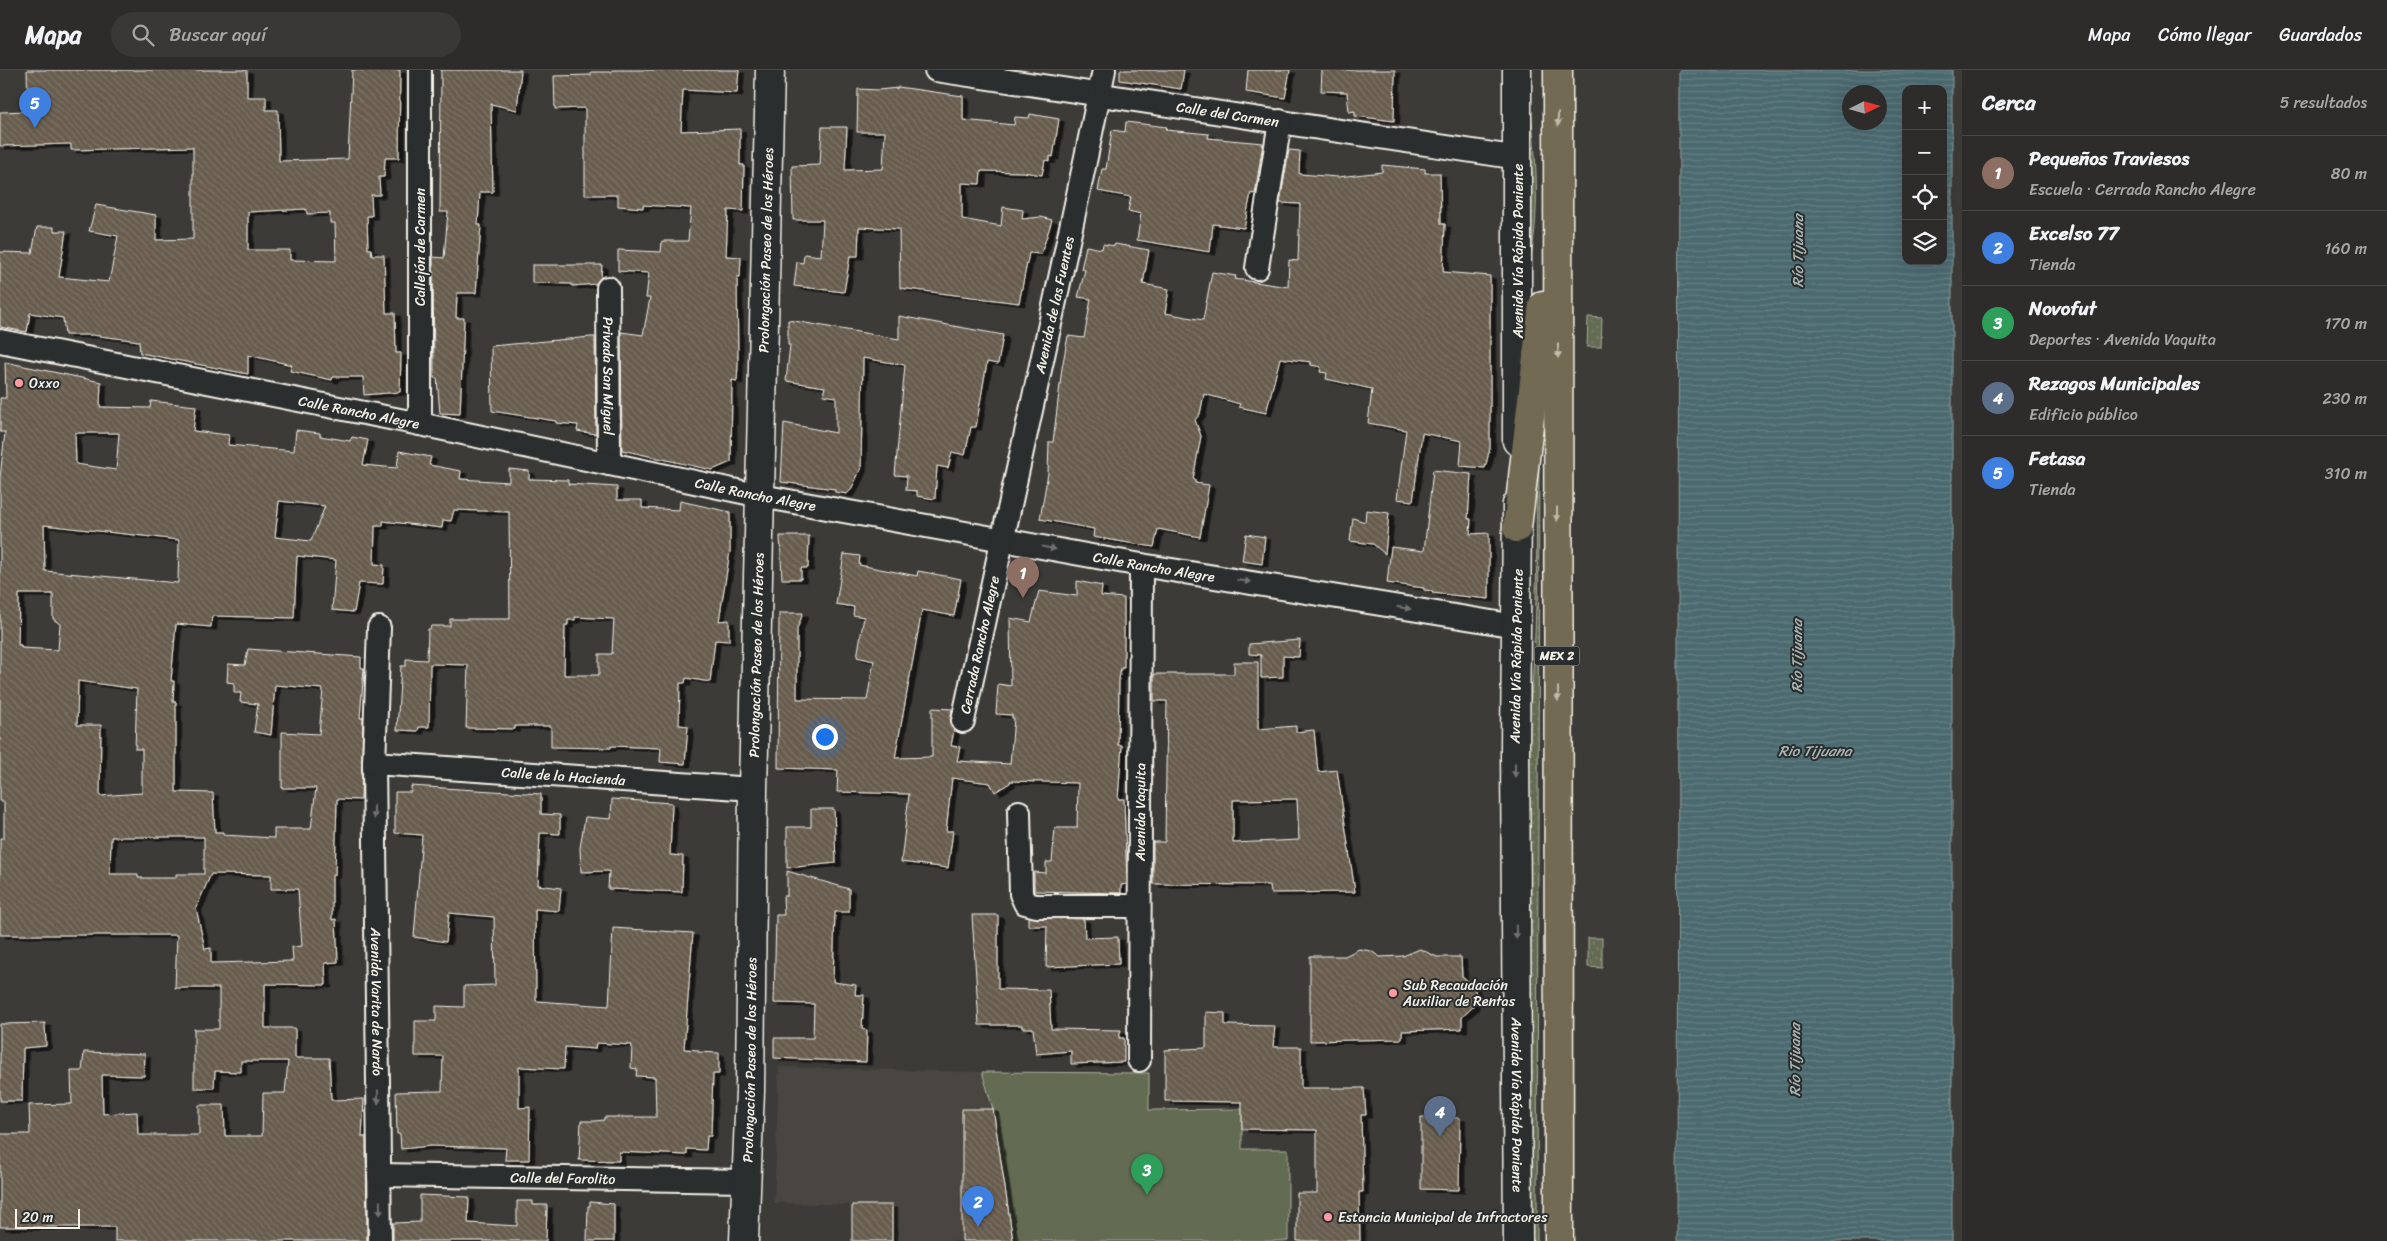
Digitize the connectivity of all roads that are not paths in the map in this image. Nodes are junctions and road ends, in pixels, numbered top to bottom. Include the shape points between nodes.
1 (420, 70) edge
2 (770, 70) edge
3 (936, 70) edge
4 (1104, 70) edge
5 (1517, 70) edge
6 (1558, 70) edge
7 (1099, 93) junction
8 (1280, 121) junction
9 (1519, 158) junction
10 (1558, 174) junction
11 (1257, 268) dead end
12 (608, 288) dead end
13 (0, 341) edge
14 (420, 424) junction
15 (610, 464) junction
16 (761, 496) junction
17 (1517, 528) junction
18 (1001, 539) junction
19 (1141, 565) junction
20 (1516, 626) junction
21 (379, 628) dead end
22 (963, 721) dead end
23 (374, 763) junction
24 (753, 789) junction
25 (1019, 812) dead end
26 (1139, 906) junction
27 (1139, 1060) dead end
28 (379, 1175) junction
29 (746, 1181) junction
30 (380, 1241) edge
31 (744, 1241) edge
32 (1518, 1241) edge
33 (1559, 1241) edge

1 - 14 street, Callejón de Carmen
2 - 16 street, Prolongación Paseo de los Héroes
3 - 7 street, Calle del Carmen
4 - 7 street, Avenida de las Fuentes
5 - 9 street, Avenida Vía Rápida Poniente
6 -> 10 highway, MEX 2
7 - 8 street, Calle del Carmen
7 - 18 street, Avenida de las Fuentes via 1032,413
8 - 9 street, Calle del Carmen
8 - 11 street
9 - 17 street, Avenida Vía Rápida Poniente
10 - 17 highway
10 -> 33 highway, MEX 2
12 - 15 street, Privada San Miguel
13 - 14 street, Calle Rancho Alegre
14 - 15 street, Calle Rancho Alegre
15 - 16 street, Calle Rancho Alegre
16 - 18 street, Calle Rancho Alegre
16 - 24 street, Prolongación Paseo de los Héroes
17 - 20 street, Avenida Vía Rápida Poniente
18 -> 19 street, Calle Rancho Alegre
18 - 22 street, Cerrada Rancho Alegre
19 -> 20 street, Calle Rancho Alegre
19 - 26 street, Avenida Vaquita
20 -> 32 street, Avenida Vía Rápida Poniente
21 - 23 street, Avenida Varita de Nardo
23 - 24 street, Calle de la Hacienda
23 -> 28 street, Avenida Varita de Nardo
24 - 29 street, Prolongación Paseo de los Héroes
25 - 26 street via 1021,894 1025,903 1036,906
26 - 27 street, Avenida Vaquita
28 - 29 street, Calle del Farolito
28 -> 30 street, Avenida Varita de Nardo
29 - 31 street, Prolongación Paseo de los Héroes

